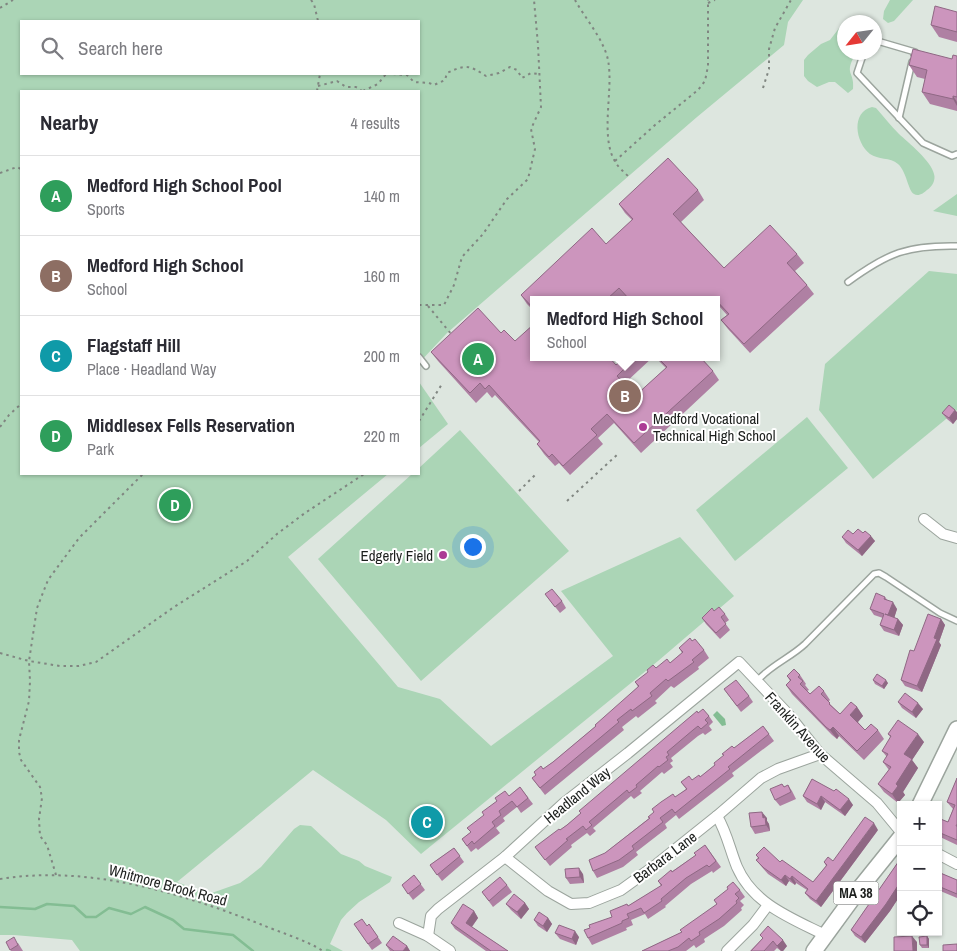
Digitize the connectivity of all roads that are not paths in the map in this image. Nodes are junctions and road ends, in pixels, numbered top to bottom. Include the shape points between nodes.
1 (882, 42) edge
2 (861, 60) edge
3 (899, 118) junction
4 (957, 154) edge
5 (957, 246) edge
6 (848, 282) dead end
7 (420, 359) edge
8 (426, 366) dead end
9 (924, 520) dead end
10 (957, 538) edge
11 (957, 621) edge
12 (739, 662) joint
13 (757, 681) junction
14 (957, 729) edge
15 (820, 754) junction
16 (922, 801) edge
17 (717, 816) junction
18 (897, 827) edge
19 (897, 842) edge
20 (942, 856) edge
21 (505, 857) junction
22 (957, 864) edge
23 (768, 904) junction
24 (399, 923) dead end
25 (825, 935) junction
26 (428, 936) junction
27 (450, 951) edge
28 (727, 951) edge
29 (814, 951) edge

1 - 3 lane via 915,52
2 - 3 lane via 857,73
3 - 4 lane via 923,143 952,156
5 - 6 lane via 911,248 876,262
7 - 8 lane
9 - 10 street via 943,534
11 - 13 lane via 886,577 874,574 805,644 771,667
12 - 13 street, Franklin Avenue
12 - 21 street, Headland Way via 564,803
13 - 15 street, Franklin Avenue
14 - 16 main road
15 - 17 street, Barbara Lane via 770,773
15 - 18 street, Franklin Avenue via 877,803
17 - 21 street, Barbara Lane via 621,890 589,903 570,904
17 - 23 street via 743,878
19 - 25 main road, MA 38
20 - 22 street
21 - 26 street, Headland Way via 431,916
23 - 25 street
23 - 28 street via 753,925
24 - 26 street
25 - 29 main road, MA 38
26 - 27 street

